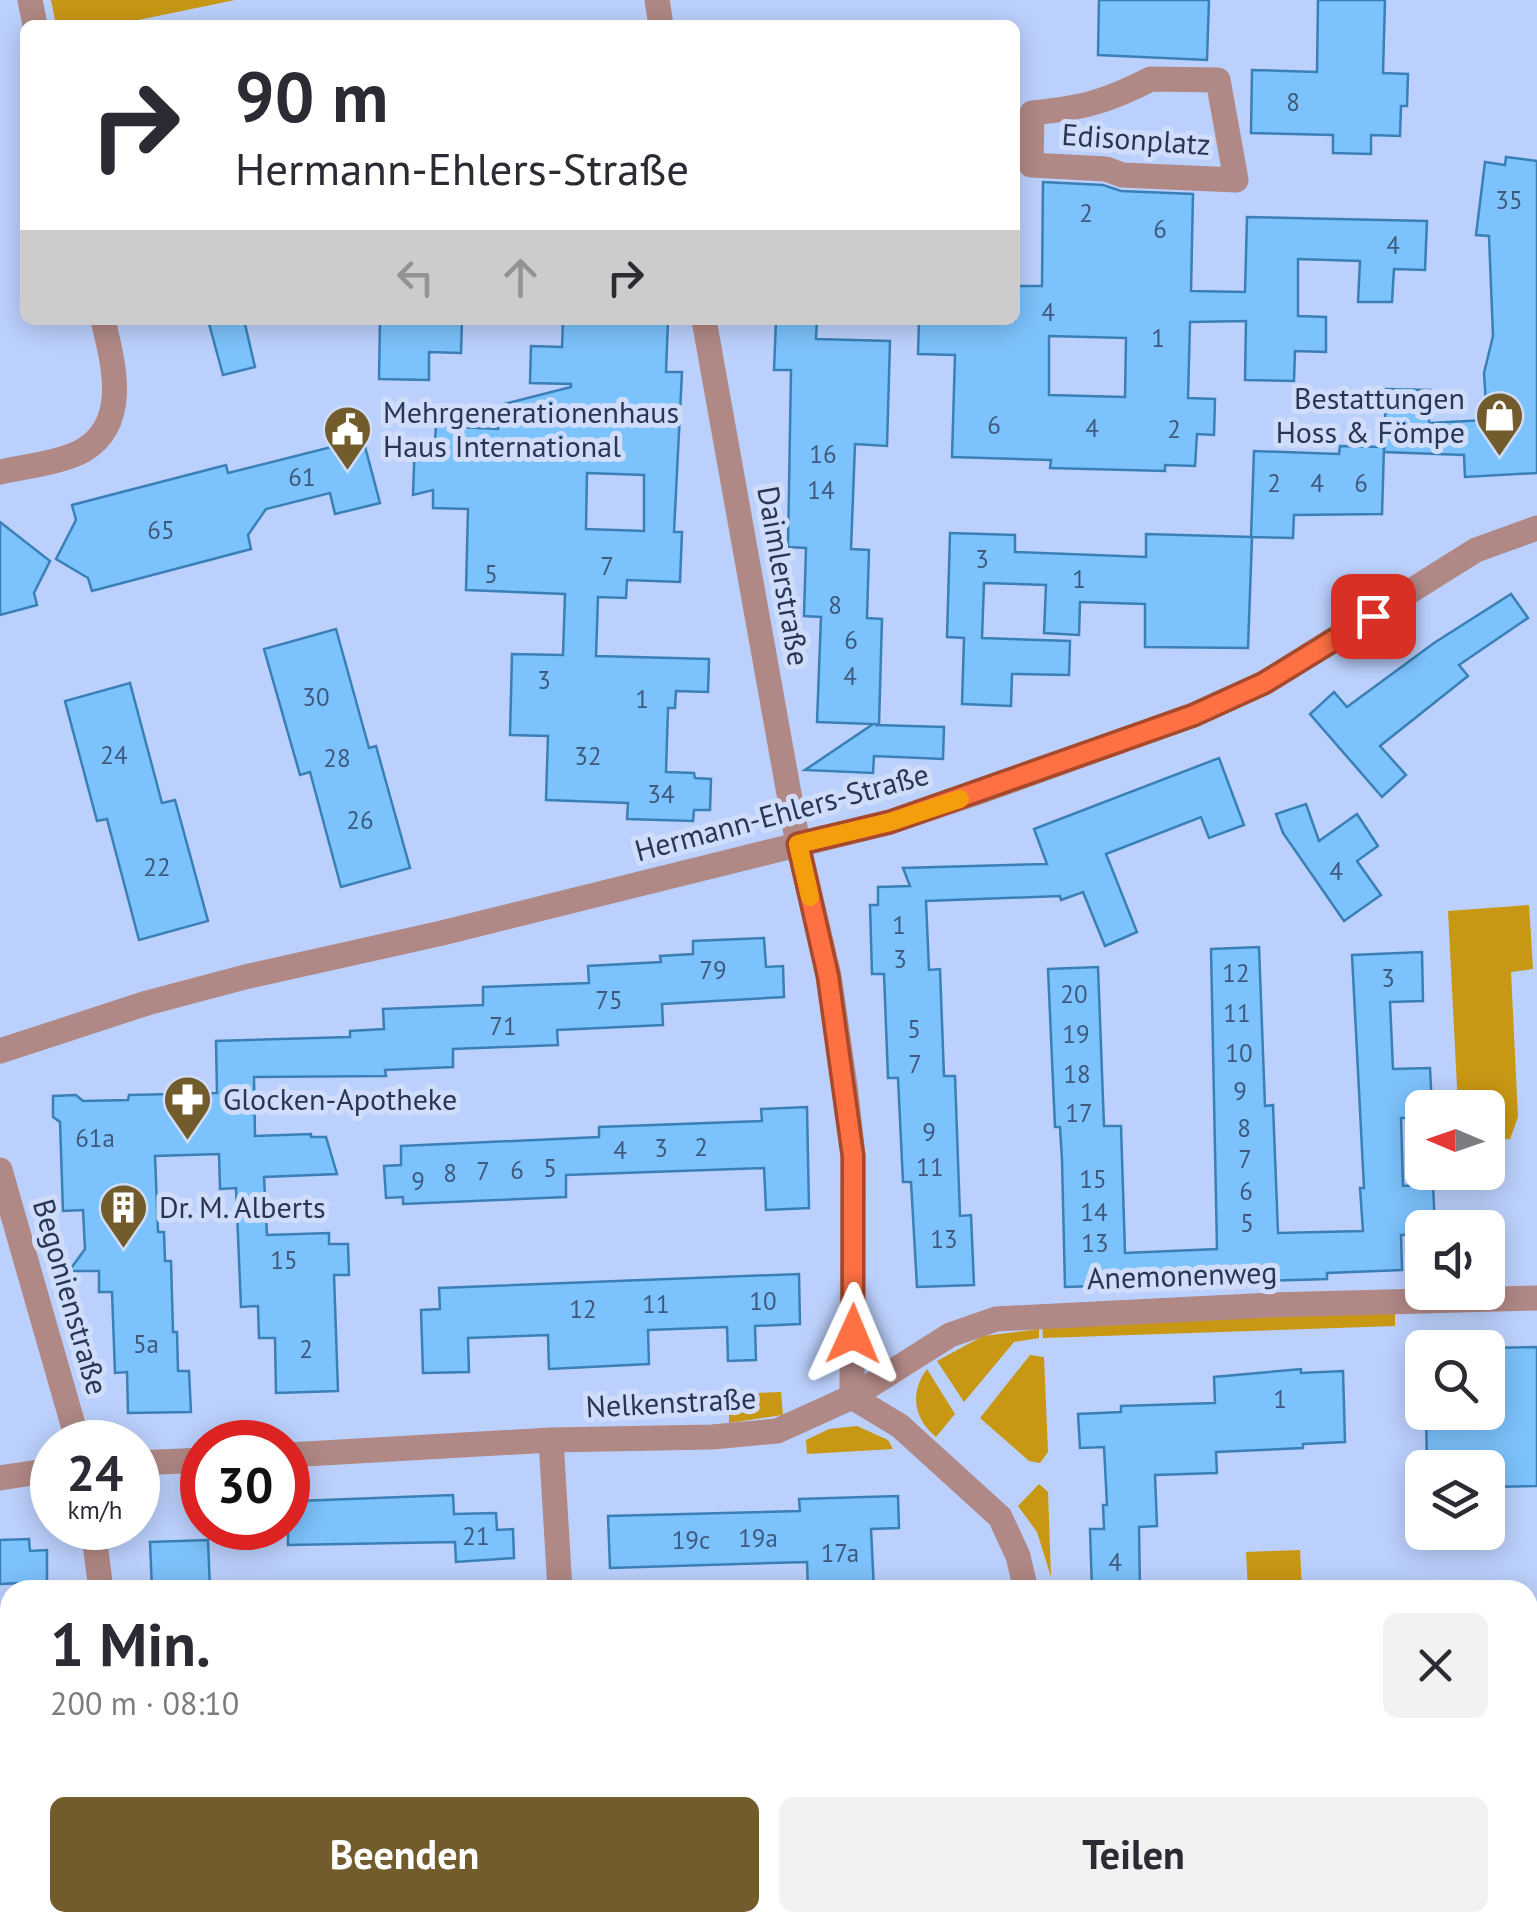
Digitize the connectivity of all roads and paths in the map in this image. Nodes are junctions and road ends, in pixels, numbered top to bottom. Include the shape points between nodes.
1 (1024, 114) edge
2 (104, 325) edge
3 (705, 325) edge
4 (0, 472) edge
5 (1537, 528) edge
6 (798, 844) junction
7 (0, 1050) edge
8 (0, 1170) edge
9 (1537, 1298) edge
10 (852, 1397) junction
11 (72, 1420) edge
12 (551, 1440) junction
13 (310, 1454) edge
14 (30, 1473) edge
15 (0, 1478) edge
16 (95, 1550) edge
17 (99, 1580) edge
18 (559, 1580) edge
19 (1024, 1580) edge

1 - 1 street, Edisonplatz via 1030,166 1236,180 1218,80 1151,78 1082,108
2 - 4 street via 116,390 104,430 80,453
3 - 6 street, Daimlerstraße
5 - 6 street, Hermann-Ehlers-Straße via 1476,550 1264,683 1194,715 890,822
6 - 7 street, Hermann-Ehlers-Straße via 245,977
6 - 10 street via 828,976 853,1156
8 - 11 street, Begonienstraße
9 - 10 street, Anemonenweg via 996,1319 950,1336
10 - 12 street, Nelkenstraße via 778,1430
10 - 19 street via 900,1426 1000,1517
12 - 13 street, Nelkenstraße
12 - 18 street
14 - 15 street
16 - 17 street

